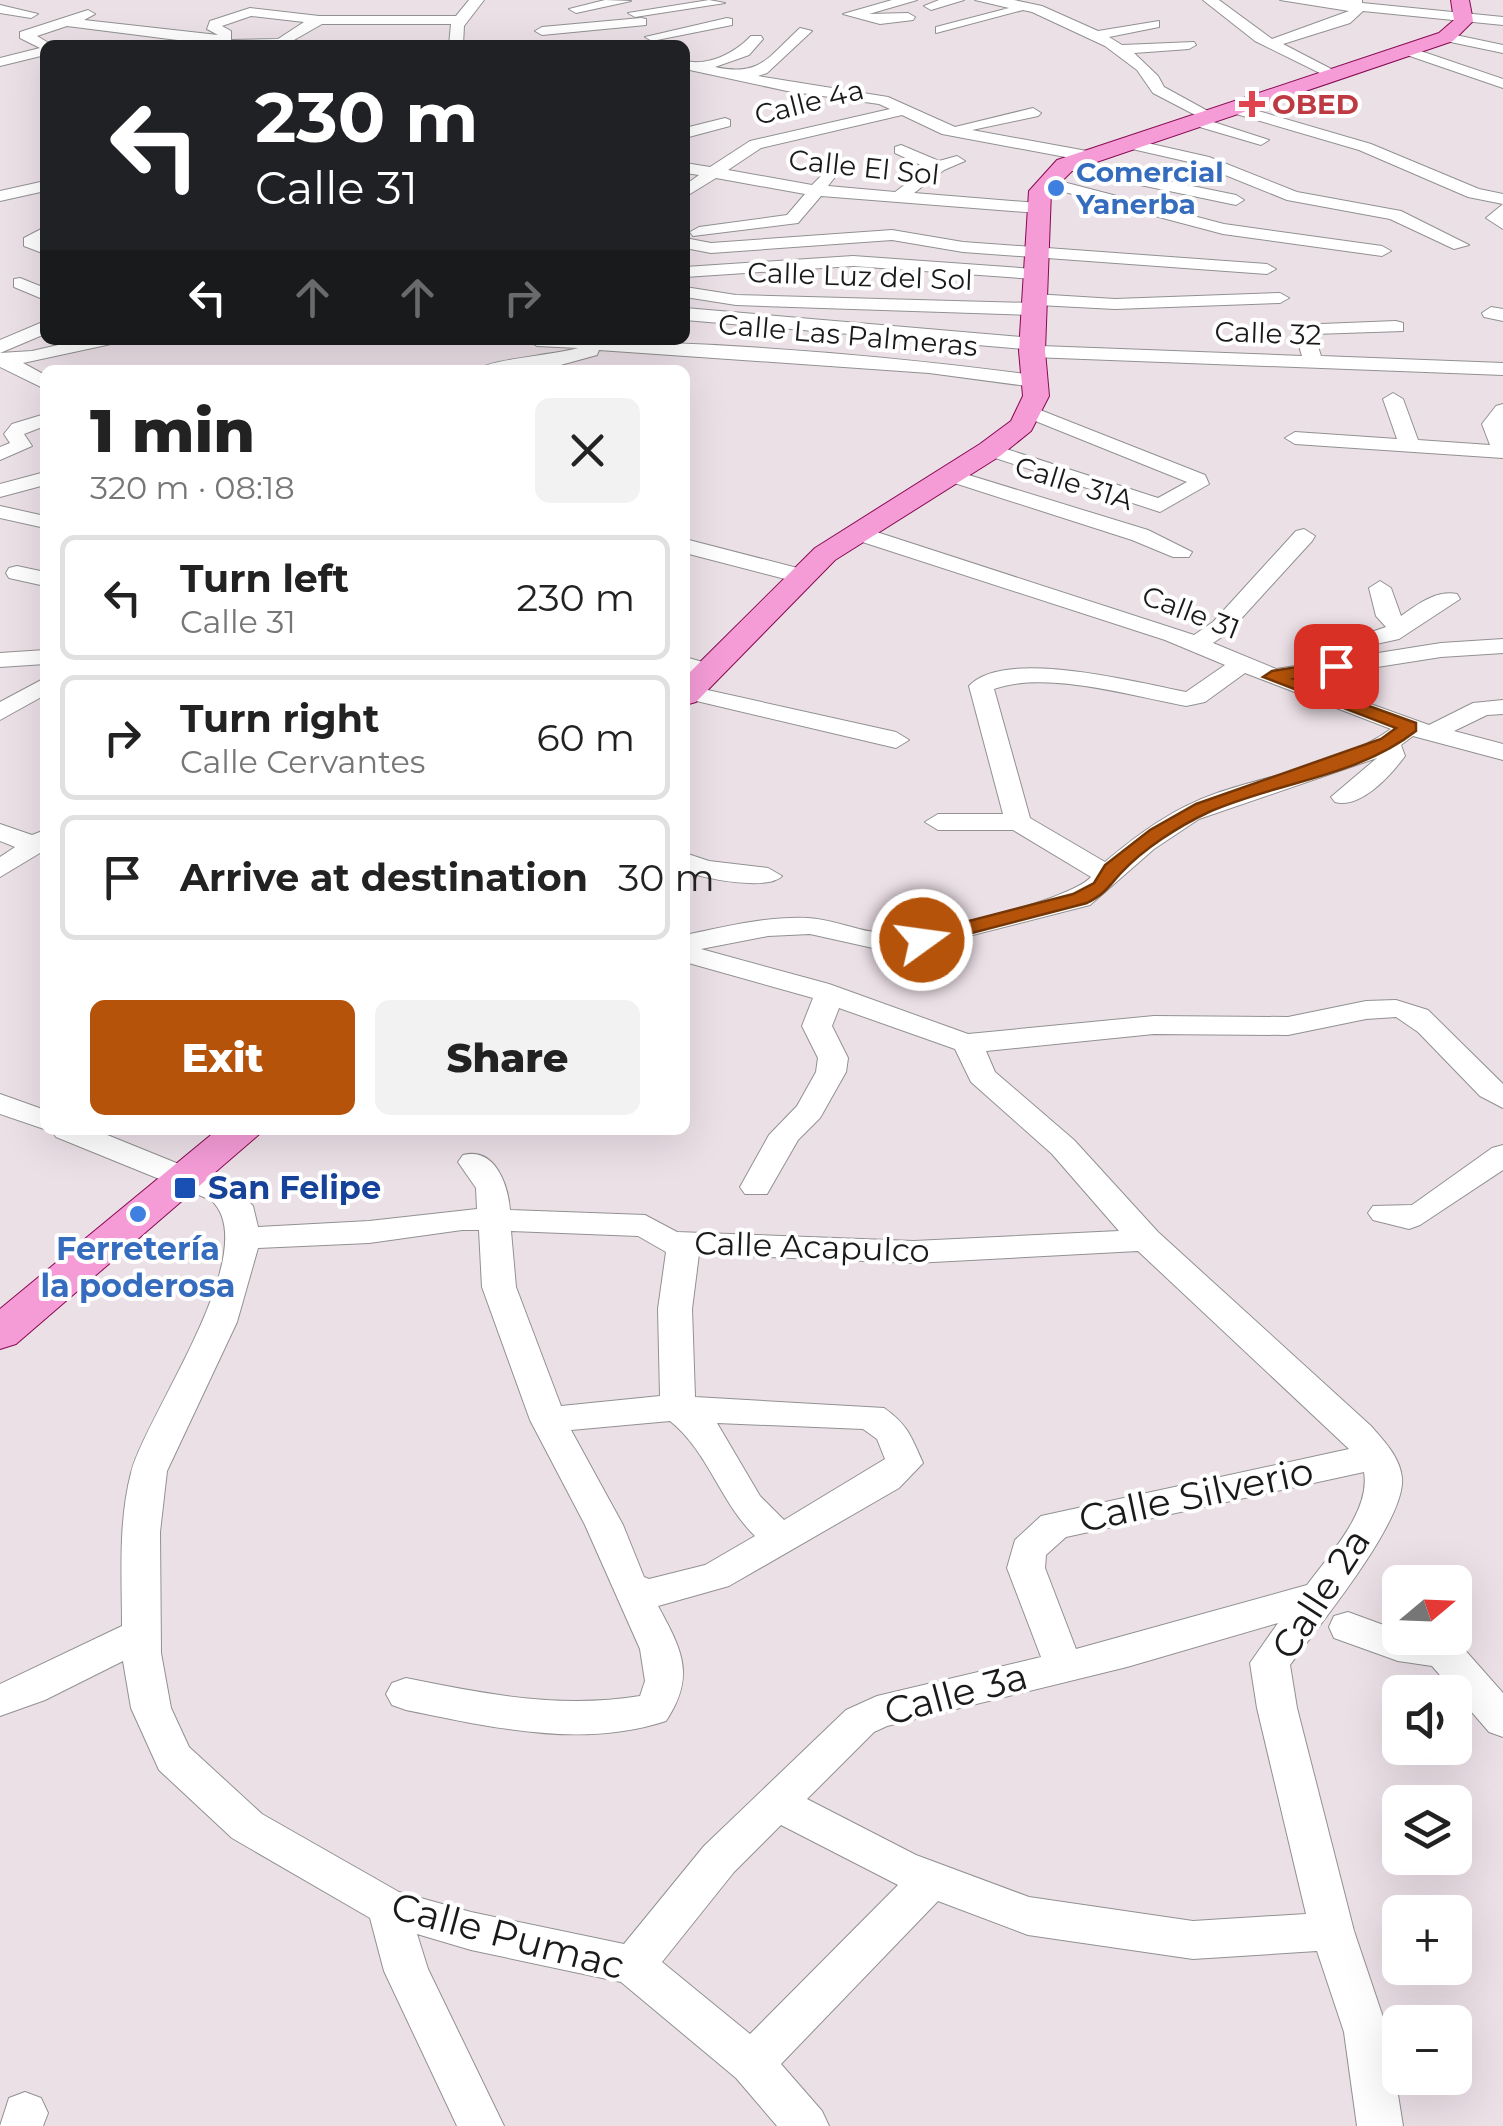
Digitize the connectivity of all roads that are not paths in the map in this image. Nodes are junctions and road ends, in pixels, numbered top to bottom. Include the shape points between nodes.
1 (660, 0) edge
2 (910, 0) edge
3 (957, 0) edge
4 (982, 0) edge
5 (1210, 0) edge
6 (476, 1) edge
7 (456, 2) dead end
8 (718, 3) dead end
9 (1355, 3) edge
10 (439, 4) dead end
11 (403, 5) dead end
12 (931, 6) dead end
13 (1028, 7) junction
14 (1280, 7) edge
15 (630, 8) edge
16 (1462, 8) edge
17 (0, 9) edge
18 (96, 10) dead end
19 (31, 14) dead end
20 (534, 16) dead end
21 (908, 17) dead end
22 (319, 20) junction
23 (460, 20) junction
24 (1503, 21) edge
25 (70, 22) junction
26 (727, 22) dead end
27 (1237, 22) junction
28 (1154, 24) dead end
29 (942, 30) dead end
30 (346, 31) dead end
31 (542, 31) dead end
32 (805, 31) dead end
33 (1092, 36) junction
34 (1446, 37) junction
35 (285, 38) dead end
36 (200, 40) edge
37 (227, 40) edge
38 (443, 40) edge
39 (454, 40) edge
40 (654, 40) edge
41 (659, 40) edge
42 (756, 40) dead end
43 (1270, 44) junction
44 (40, 45) edge
45 (40, 50) edge
46 (1118, 50) junction
47 (1406, 50) junction
48 (1503, 50) edge
49 (0, 62) edge
50 (1142, 64) junction
51 (690, 68) edge
52 (708, 70) junction
53 (1332, 75) junction
54 (746, 76) junction
55 (1503, 84) edge
56 (902, 110) junction
57 (1033, 112) dead end
58 (1210, 115) junction
59 (725, 124) dead end
60 (948, 130) junction
61 (690, 132) edge
62 (1260, 140) dead end
63 (1125, 142) junction
64 (900, 150) dead end
65 (1203, 160) junction
66 (957, 161) dead end
67 (1076, 161) junction
68 (938, 167) junction
69 (834, 168) dead end
70 (690, 169) edge
71 (714, 174) junction
72 (1048, 183) junction
73 (40, 187) edge
74 (690, 189) edge
75 (812, 190) junction
76 (1348, 193) dead end
77 (0, 196) edge
78 (896, 199) junction
79 (1503, 199) edge
80 (1236, 200) dead end
81 (1038, 208) junction
82 (1503, 209) edge
83 (1503, 224) edge
84 (690, 237) edge
85 (690, 241) edge
86 (1460, 245) dead end
87 (1382, 251) dead end
88 (1035, 263) junction
89 (742, 266) junction
90 (1267, 269) dead end
91 (690, 271) edge
92 (20, 283) dead end
93 (40, 292) edge
94 (739, 292) dead end
95 (690, 293) edge
96 (1280, 298) dead end
97 (1034, 304) junction
98 (690, 314) edge
99 (1396, 327) dead end
100 (40, 330) edge
101 (83, 345) edge
102 (607, 345) joint
103 (0, 347) edge
104 (1032, 348) junction
105 (0, 359) edge
106 (1313, 362) junction
107 (520, 365) edge
108 (1503, 369) edge
109 (40, 380) edge
110 (1034, 381) junction
111 (1393, 399) dead end
112 (1503, 410) edge
113 (1030, 412) junction
114 (40, 423) edge
115 (1296, 438) dead end
116 (10, 439) edge
117 (1410, 446) junction
118 (990, 450) junction
119 (1503, 452) edge
120 (40, 453) edge
121 (949, 475) junction
122 (40, 479) edge
123 (0, 491) edge
124 (1034, 502) junction
125 (0, 512) edge
126 (1015, 517) dead end
127 (40, 521) edge
128 (1099, 524) junction
129 (856, 532) junction
130 (1304, 536) dead end
131 (1075, 544) dead end
132 (690, 550) edge
133 (1181, 552) dead end
134 (17, 573) dead end
135 (801, 576) junction
136 (40, 578) edge
137 (1380, 588) dead end
138 (1449, 599) dead end
139 (1400, 627) junction
140 (1196, 644) junction
141 (1503, 646) edge
142 (40, 657) edge
143 (0, 660) edge
144 (1242, 664) junction
145 (1336, 666) junction
146 (1272, 677) junction
147 (692, 680) edge
148 (40, 688) edge
149 (1503, 707) edge
150 (0, 712) edge
151 (1410, 734) junction
152 (896, 740) dead end
153 (1503, 752) edge
154 (1344, 796) dead end
155 (938, 822) dead end
156 (1018, 822) junction
157 (0, 832) edge
158 (40, 841) edge
159 (690, 863) edge
160 (0, 869) edge
161 (768, 876) dead end
162 (1107, 876) junction
163 (690, 941) edge
164 (690, 955) edge
165 (829, 994) junction
166 (967, 1042) junction
167 (1501, 1100) edge
168 (0, 1104) edge
169 (40, 1119) edge
170 (80, 1135) edge
171 (237, 1135) edge
172 (1503, 1155) edge
173 (474, 1162) dead end
174 (185, 1176) junction
175 (756, 1187) dead end
176 (1384, 1213) dead end
177 (495, 1220) junction
178 (244, 1238) junction
179 (1146, 1240) junction
180 (684, 1243) junction
181 (0, 1333) edge
182 (678, 1408) junction
183 (548, 1420) junction
184 (1376, 1456) junction
185 (780, 1537) junction
186 (629, 1586) junction
187 (1315, 1597) junction
188 (1348, 1627) dead end
189 (141, 1634) junction
190 (1064, 1666) junction
191 (406, 1694) dead end
192 (0, 1700) edge
193 (1503, 1720) edge
194 (776, 1803) junction
195 (932, 1880) junction
196 (388, 1906) junction
197 (1332, 1931) junction
198 (633, 1965) junction
199 (752, 2063) junction
200 (481, 2126) edge
201 (806, 2126) edge
202 (1380, 2126) edge

1 - 15 street
2 - 21 street via 850,14
3 - 12 street
4 - 13 street
5 - 27 street
6 - 7 street
6 - 23 street
8 - 15 street
9 - 14 street
9 - 16 street
9 - 43 street via 1356,12 1346,20
10 - 11 street
13 - 29 street
13 - 33 street
14 - 27 street
15 - 20 street
15 - 31 street
15 - 40 street
16 - 24 street
16 - 34 main road via 1458,29
17 - 19 street
18 - 25 street
22 - 23 street
22 - 35 street
22 - 37 street via 250,12 215,24
23 - 39 street
25 - 36 street
25 - 44 street via 25,35
26 - 41 street
27 - 43 street
28 - 33 street
30 - 38 street
32 - 54 street
33 - 46 street
34 - 47 main road
34 - 48 street
42 - 52 street
43 - 53 street
45 - 49 street
46 - 50 street
46 - 50 street via 1193,52
47 - 53 main road
47 - 55 street
50 - 58 street via 1170,100
51 - 52 street
52 - 54 street
53 - 58 main road
54 - 56 street via 856,94
56 - 60 street
56 - 71 street, Calle 4a via 776,136
57 - 60 street
58 - 62 street
58 - 63 main road
58 - 79 street via 1365,147 1474,194
59 - 61 street
60 - 67 street
63 - 65 street
63 - 67 main road
64 - 68 street
65 - 76 street
65 - 86 street via 1272,190 1395,215
66 - 68 street
67 - 72 main road
67 - 80 street
68 - 78 street
69 - 75 street
70 - 71 street, Calle El Sol
71 - 74 street, Calle 4a
71 - 75 street, Calle El Sol
72 - 81 main road
72 - 87 street via 1223,229
73 - 77 street
75 - 78 street, Calle El Sol
75 - 84 street via 801,215 792,219 712,228
78 - 81 street, Calle El Sol
81 - 88 main road
82 - 83 street via 1494,218
85 - 88 street via 711,248 892,235
88 - 89 street
88 - 90 street
88 - 97 main road
89 - 91 street
89 - 94 street
92 - 93 street
95 - 97 street, Calle Luz del Sol via 736,300
96 - 97 street, Calle Luz del Sol
97 - 104 main road
98 - 104 street, Calle 32
99 - 106 street via 1303,329
100 - 103 street
101 - 105 street
102 - 107 street
102 - 110 street, Calle Las Palmeras
104 - 106 street, Calle 32
104 - 110 main road
105 - 109 street
106 - 108 street, Calle 32
110 - 113 main road
111 - 117 street
112 - 119 street via 1492,424
113 - 118 main road
113 - 118 street via 1198,484 1160,506
114 - 116 street
115 - 117 street
116 - 120 street
117 - 119 street
118 - 121 main road
121 - 124 street, Calle 31A
121 - 129 main road
122 - 123 street
124 - 126 street
124 - 128 street, Calle 31A
125 - 127 street
128 - 131 street
128 - 133 street, Calle 31A
129 - 135 main road
129 - 140 street, Calle 31
130 - 140 street via 1221,627
132 - 135 street
134 - 136 street
135 - 147 main road
137 - 139 street via 1388,616
138 - 139 street
139 - 145 street via 1345,650
140 - 144 street, Calle 31
141 - 145 street
142 - 143 street
144 - 146 street, Calle 31
144 - 156 street via 1186,699 1078,680 984,683
145 - 146 street
146 - 151 street, Calle 31
147 - 152 street
148 - 150 street
149 - 151 street
151 - 153 street, Calle 31
151 - 154 street via 1383,768
151 - 162 street via 1202,808 1157,834
155 - 156 street
156 - 162 street
157 - 158 street
158 - 160 street
159 - 161 street
162 - 163 street via 1080,899 922,940 882,942 810,926
164 - 165 street
165 - 166 street
165 - 175 street via 818,1026 833,1058 831,1072
166 - 167 street via 1180,1024 1288,1026 1390,1008 1425,1022
166 - 179 street via 982,1076 1063,1147
168 - 169 street
170 - 174 street
171 - 174 main road
172 - 176 street via 1423,1212 1409,1218
173 - 177 street via 492,1187
174 - 178 street via 237,1206
174 - 181 main road
177 - 178 street, Calle Acapulco
177 - 180 street, Calle Acapulco via 646,1226
177 - 183 street via 500,1287
178 - 189 street, Calle Pumac via 220,1322 150,1471 141,1532
179 - 180 street, Calle Acapulco via 914,1252
179 - 184 street
180 - 182 street via 676,1309
182 - 183 street
182 - 185 street via 702,1427 748,1506
182 - 185 street via 871,1417 892,1432 904,1463
183 - 186 street
184 - 187 street, Calle 2a via 1384,1484 1363,1536
184 - 190 street, Calle Silverio via 1054,1526 1028,1550 1026,1568
185 - 186 street via 716,1576 645,1595
186 - 191 street via 666,1668 667,1688 652,1710 603,1720 542,1720
187 - 190 street, Calle 3a
187 - 197 street, Calle 2a via 1270,1663
188 - 193 street via 1398,1646 1443,1652
189 - 192 street
189 - 196 street, Calle Pumac via 151,1708 173,1758 247,1826
190 - 194 street, Calle 3a via 878,1712
194 - 195 street
194 - 198 street, Calle 3a via 718,1859
195 - 197 street via 1028,1916 1193,1940
195 - 199 street
196 - 198 street, Calle Pumac
196 - 200 street via 406,1971
197 - 202 street, Calle 2a via 1366,2032
198 - 199 street, Calle Pumac
199 - 201 street, Calle Pumac

